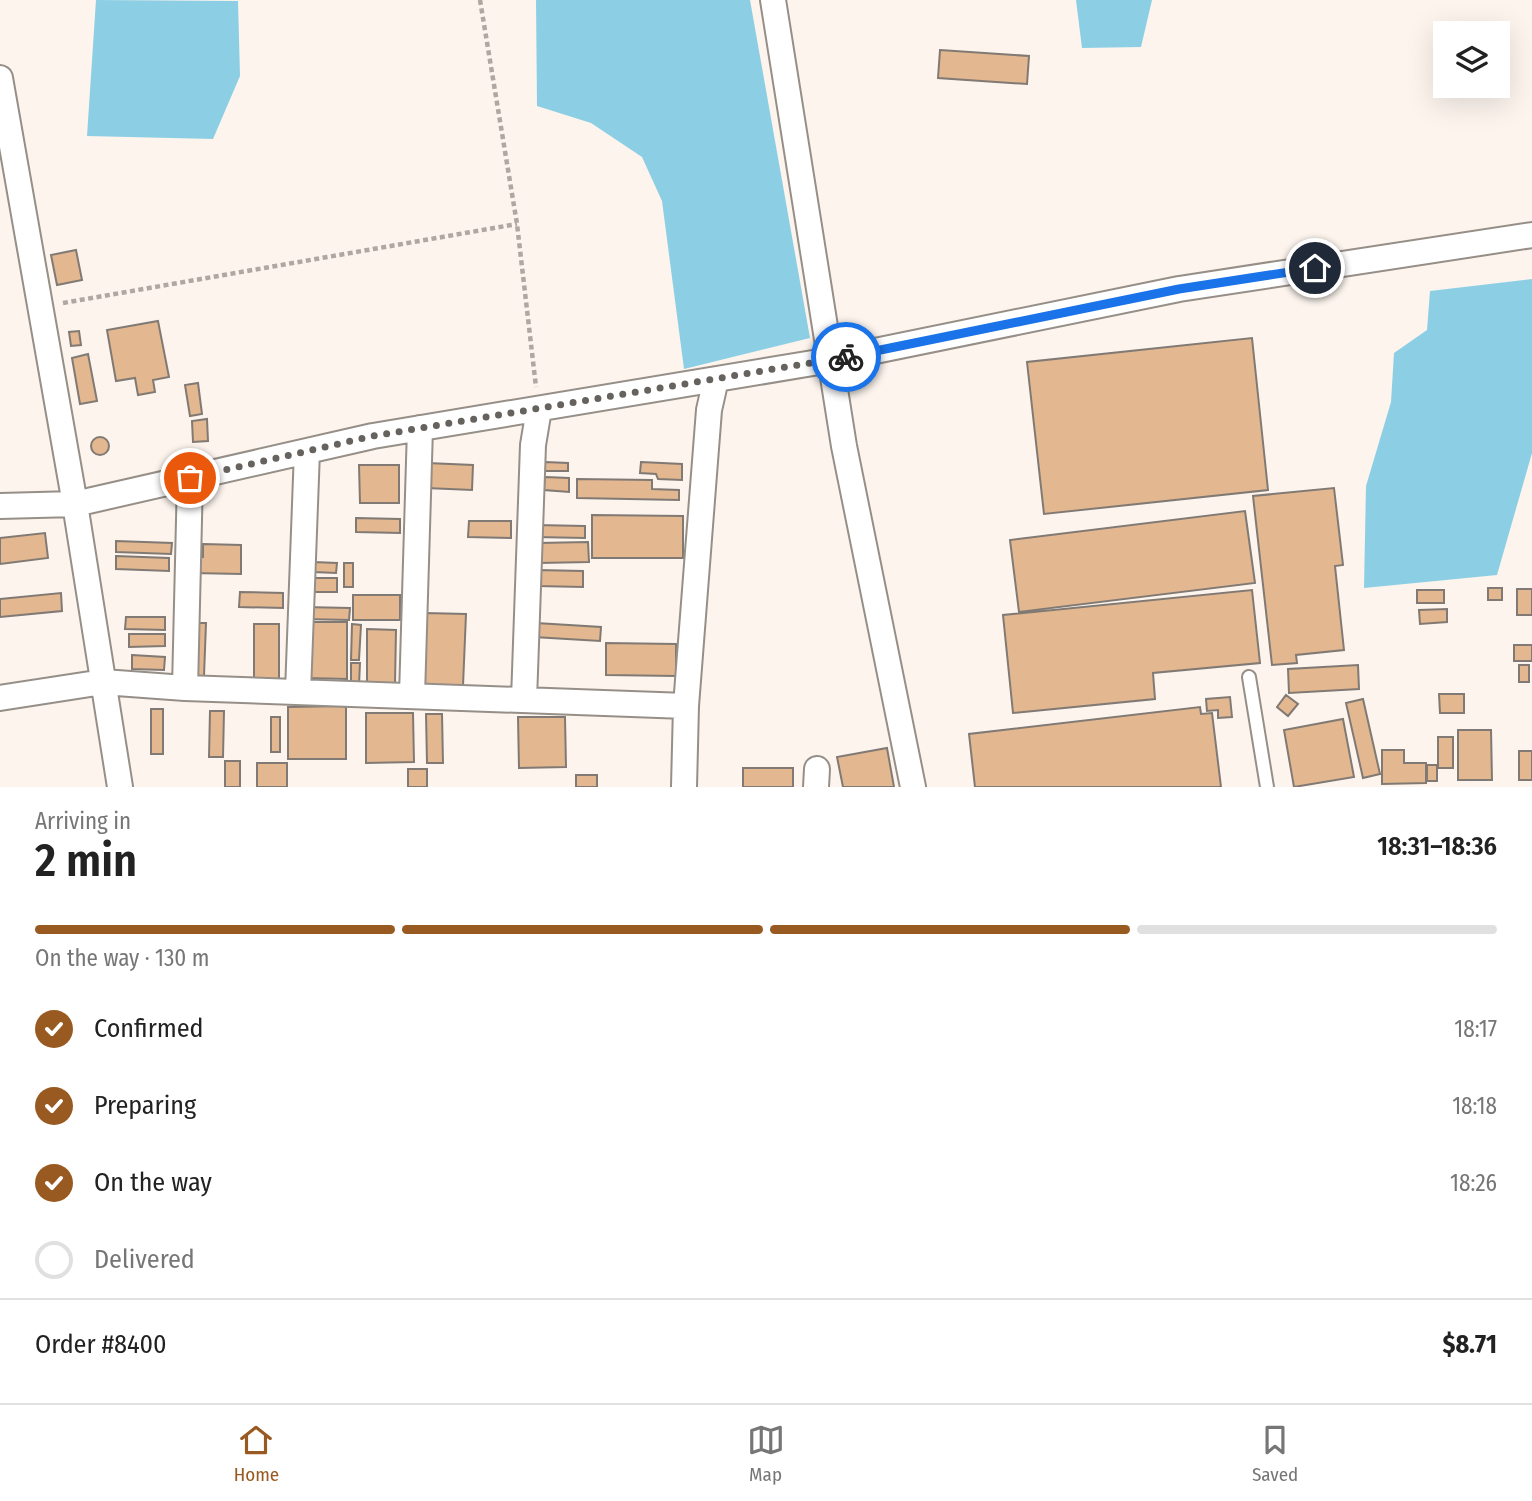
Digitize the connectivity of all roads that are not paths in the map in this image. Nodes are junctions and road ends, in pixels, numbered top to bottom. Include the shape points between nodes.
1 (773, 0) edge
2 (0, 78) edge
3 (1532, 235) edge
4 (831, 360) junction
5 (716, 379) junction
6 (539, 409) junction
7 (420, 428) junction
8 (307, 451) junction
9 (190, 478) junction
10 (75, 504) junction
11 (0, 506) edge
12 (1249, 677) dead end
13 (103, 682) junction
14 (185, 688) junction
15 (298, 692) junction
16 (412, 696) junction
17 (0, 698) edge
18 (524, 701) junction
19 (686, 706) junction
20 (120, 787) edge
21 (684, 787) edge
22 (913, 787) edge
23 (1267, 787) edge

1 - 4 street
2 - 10 street
3 - 4 street via 1179,289
4 - 5 street
4 - 22 street
5 - 6 street
5 - 19 street via 709,410
6 - 7 street
6 - 18 street via 533,445
7 - 8 street
7 - 16 street
8 - 9 street
8 - 15 street
9 - 10 street
9 - 14 street
10 - 11 street
10 - 13 street
12 - 23 lane
13 - 14 street
13 - 17 street
13 - 20 street
14 - 15 street
15 - 16 street
16 - 18 street
18 - 19 street
19 - 21 street

